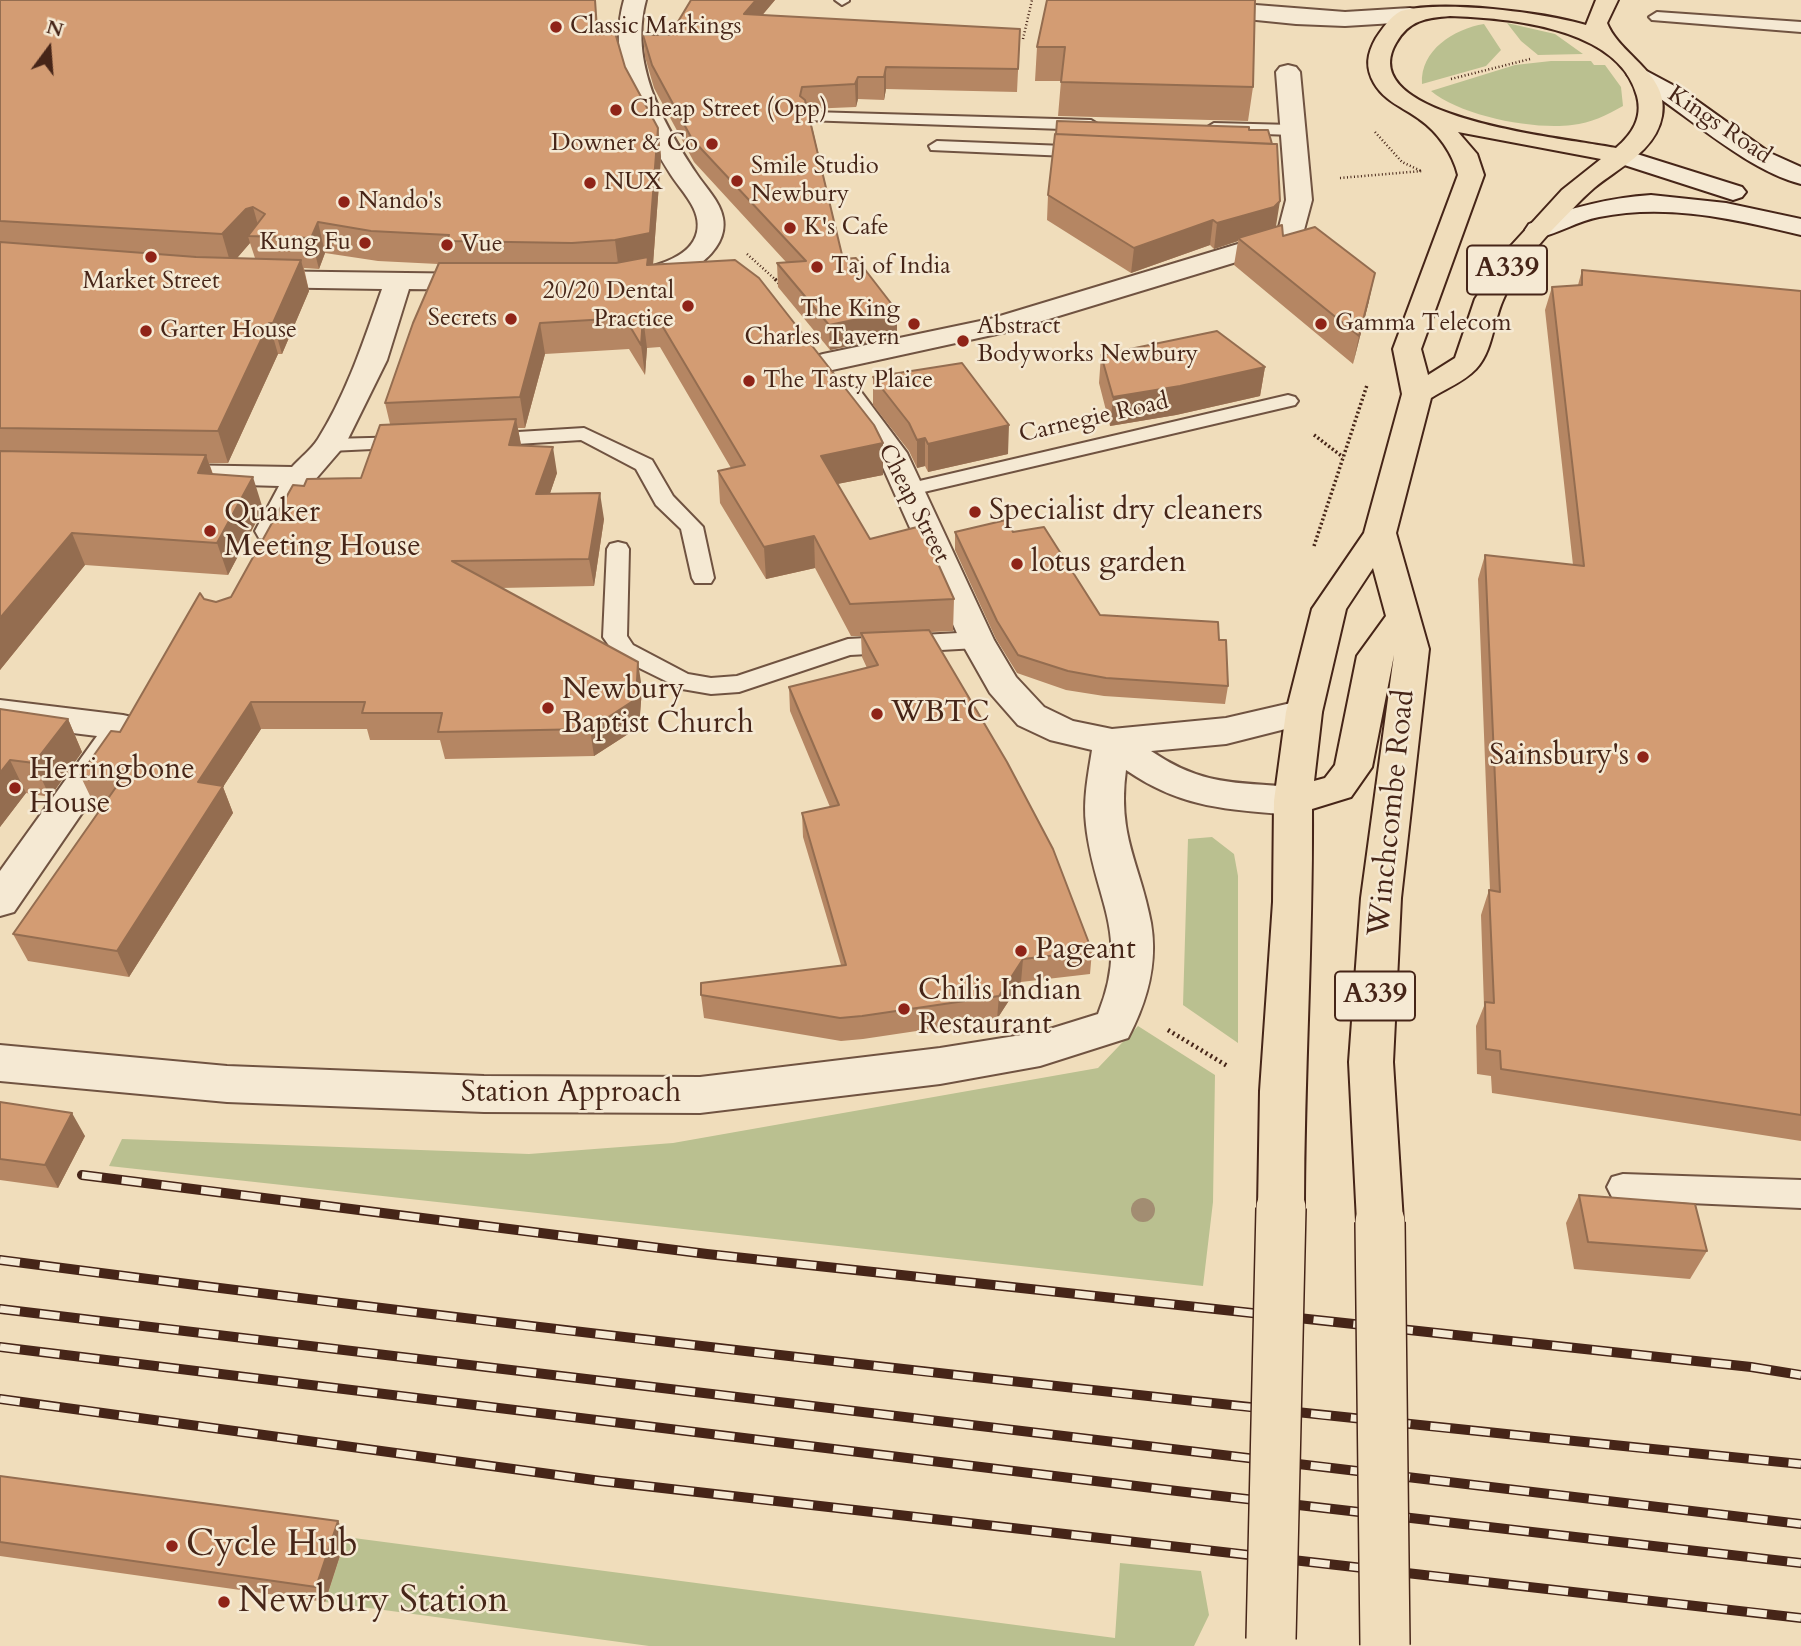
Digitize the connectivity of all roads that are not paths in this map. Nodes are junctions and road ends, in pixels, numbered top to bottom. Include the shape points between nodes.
1 (635, 0) edge
2 (1127, 0) edge
3 (1460, 0) edge
4 (1607, 0) edge
5 (1730, 6) dead end
6 (1419, 12) junction
7 (1657, 17) dead end
8 (1753, 24) junction
9 (1801, 27) edge
10 (1602, 39) junction
11 (1288, 72) dead end
12 (1639, 74) junction
13 (1428, 114) junction
14 (811, 117) edge
15 (1114, 125) edge
16 (1196, 128) edge
17 (1292, 130) junction
18 (1724, 130) junction
19 (1788, 144) dead end
20 (937, 146) dead end
21 (1112, 153) edge
22 (1621, 156) junction
23 (1801, 176) edge
24 (1801, 215) edge
25 (1801, 227) edge
26 (1538, 230) junction
27 (694, 257) junction
28 (720, 267) edge
29 (240, 270) edge
30 (604, 281) edge
31 (398, 282) junction
32 (514, 282) edge
33 (1417, 394) junction
34 (1288, 401) dead end
35 (468, 441) edge
36 (426, 442) edge
37 (330, 445) junction
38 (145, 474) edge
39 (300, 477) junction
40 (911, 489) junction
41 (1380, 533) junction
42 (618, 549) dead end
43 (257, 558) edge
44 (703, 578) dead end
45 (1404, 616) junction
46 (977, 640) junction
47 (0, 712) edge
48 (1304, 712) junction
49 (1112, 742) junction
50 (1293, 801) junction
51 (0, 901) edge
52 (0, 1063) edge
53 (1623, 1187) dead end
54 (1801, 1194) edge
55 (1272, 1642) edge
56 (1385, 1646) edge

1 - 27 street via 630,14 634,77 666,145 709,216 710,229
2 - 6 street via 1296,17 1345,19
3 - 6 highway
4 - 10 highway via 1596,23
5 - 8 lane
6 - 10 highway via 1465,8 1514,12 1567,24
6 - 13 highway via 1385,41 1377,66 1390,87
7 - 8 lane
8 - 9 lane
10 - 12 highway
11 - 17 street
12 - 18 street, Kings Road
12 - 22 highway via 1650,95 1650,118 1643,133
13 - 22 highway via 1482,131
13 - 33 highway, A339 via 1465,154 1472,175 1407,349
14 - 15 lane
16 - 17 lane
17 - 40 street, Cheap Street via 1291,168 1299,200 1291,230 1280,240 996,326 816,352 892,453
18 - 19 street
18 - 23 street, Kings Road via 1761,158
20 - 21 lane
22 - 24 street, Kings Road
22 - 26 highway, A339 via 1567,199
25 - 26 street via 1699,204 1657,203 1598,209
26 - 33 highway, A339 via 1490,297 1468,362
27 - 28 street
27 - 30 street via 658,274
29 - 31 street
31 - 32 street
31 - 37 street via 372,360
33 - 41 highway, A339
34 - 40 lane, Carnegie Road
35 - 44 lane via 584,434 644,465 664,500 692,527
36 - 37 lane
37 - 39 street
38 - 39 street
39 - 43 street
40 - 46 street, Cheap Street
41 - 45 highway, Winchcombe Road / A339
41 - 48 highway, A339 via 1329,609
42 - 46 lane via 615,637 625,651 682,681 740,684 848,648
45 - 50 highway via 1375,656 1353,767 1338,788
45 - 56 highway, Winchcombe Road / A339, bridge via 1412,649 1381,898 1371,1062 1380,1222
46 - 49 street, Cheap Street via 1003,685 1031,716 1063,731
47 - 51 street via 123,727
48 - 49 street, Cheap Street via 1226,731
48 - 50 highway, A339
49 - 50 street, Cheap Street via 1164,777 1203,793
49 - 52 street, Station Approach via 1104,797 1105,832 1129,913 1132,962 1125,1005 1113,1026 1040,1049 940,1066 700,1094 484,1094 240,1085
50 - 55 highway, A339, bridge via 1293,902 1282,1091
53 - 54 lane

